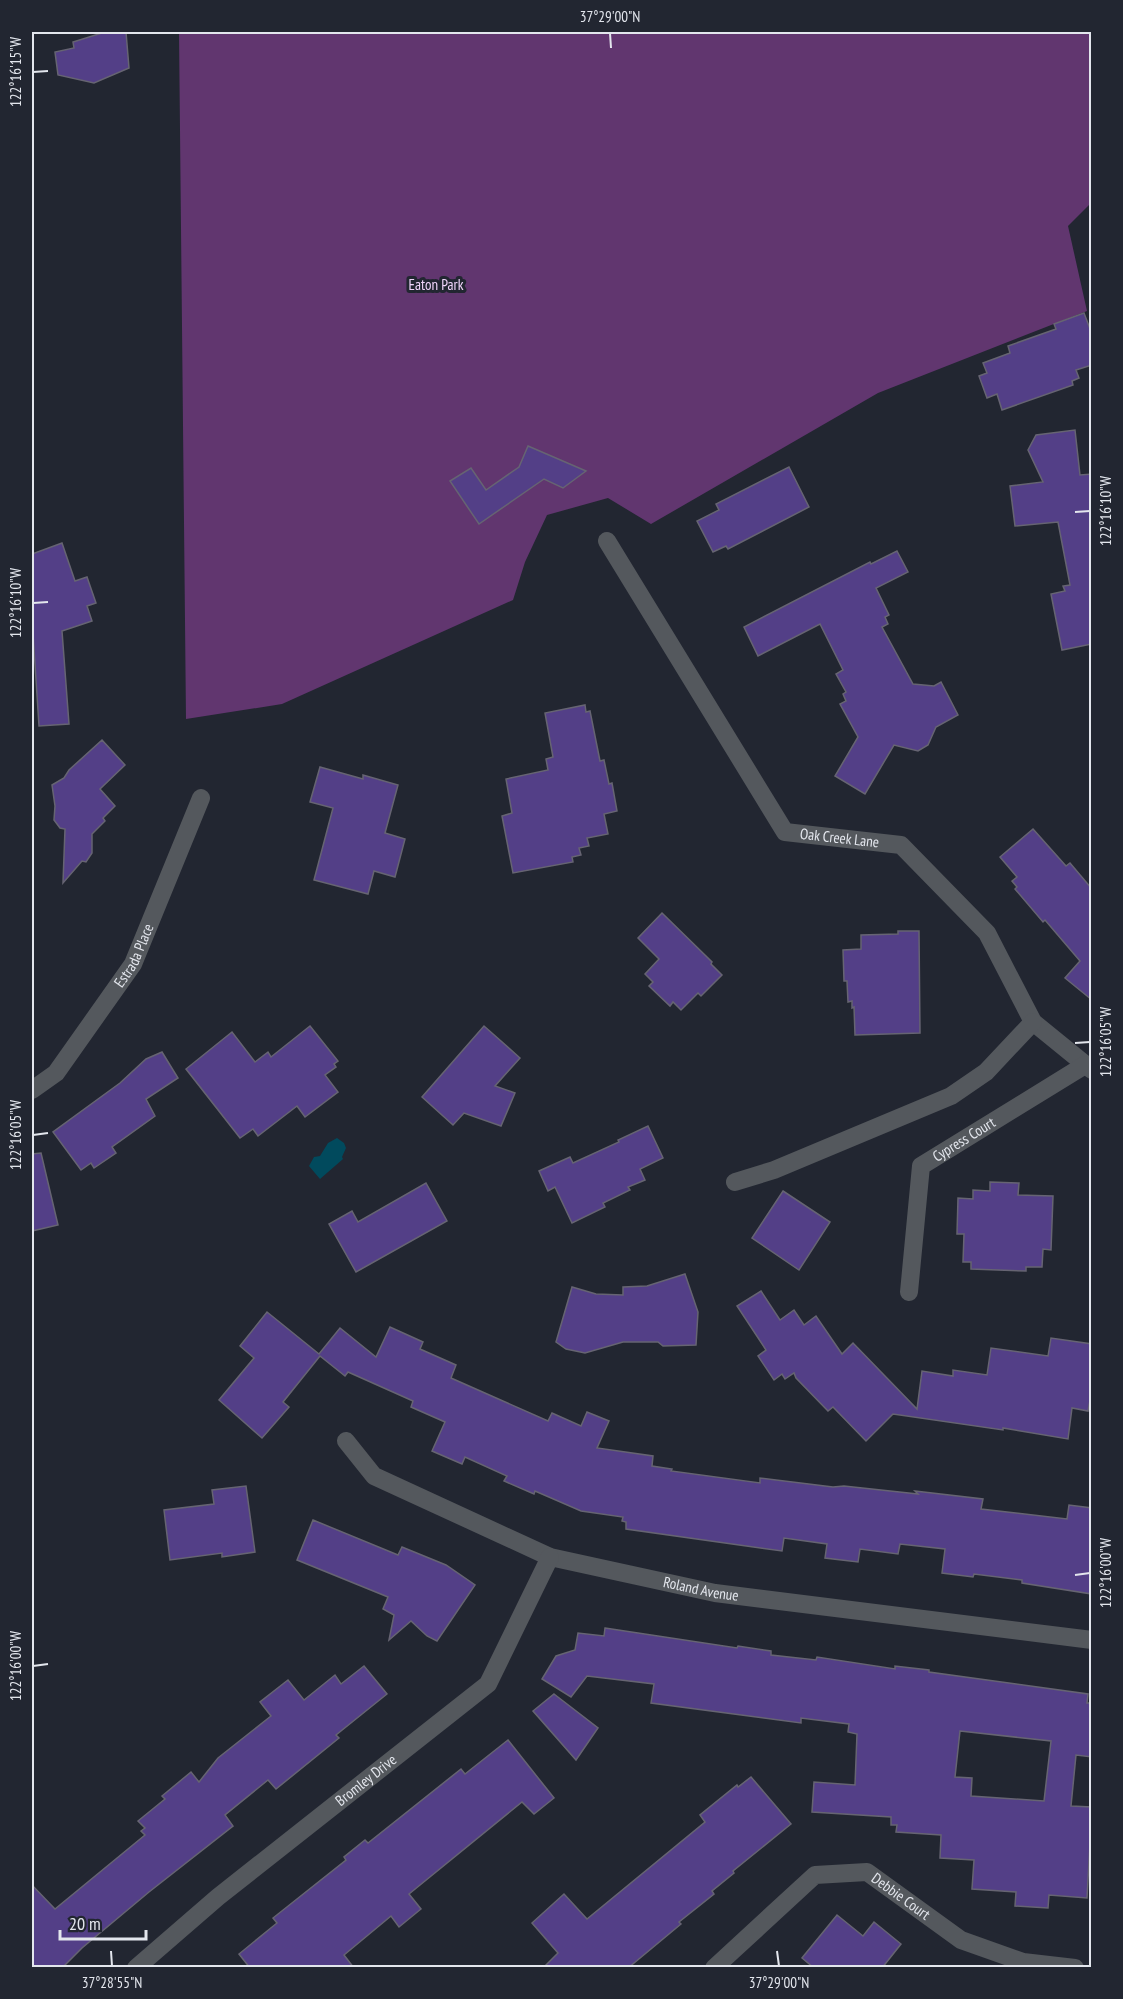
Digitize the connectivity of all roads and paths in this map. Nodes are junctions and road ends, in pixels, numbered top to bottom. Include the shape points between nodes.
1 (607, 541) dead end
2 (201, 798) dead end
3 (1034, 1022) junction
4 (1088, 1068) edge
5 (32, 1090) edge
6 (735, 1182) dead end
7 (909, 1292) dead end
8 (346, 1440) dead end
9 (550, 1557) junction
10 (1092, 1640) edge
11 (136, 1968) edge
12 (714, 1968) edge
13 (1075, 1968) edge

1 - 3 street, Oak Creek Lane via 785,832 901,845 987,933
2 - 5 street, Estrada Place via 133,964 56,1073
3 - 4 street, Oak Creek Lane
3 - 6 street via 986,1072 951,1096 774,1170
4 - 7 street, Cypress Court via 921,1166
8 - 9 street, Roland Avenue via 374,1476
9 - 10 street, Roland Avenue via 715,1593
9 - 11 street, Bromley Drive via 488,1684 218,1897
12 - 13 street, Debbie Court via 815,1875 867,1872 961,1940 1023,1962

